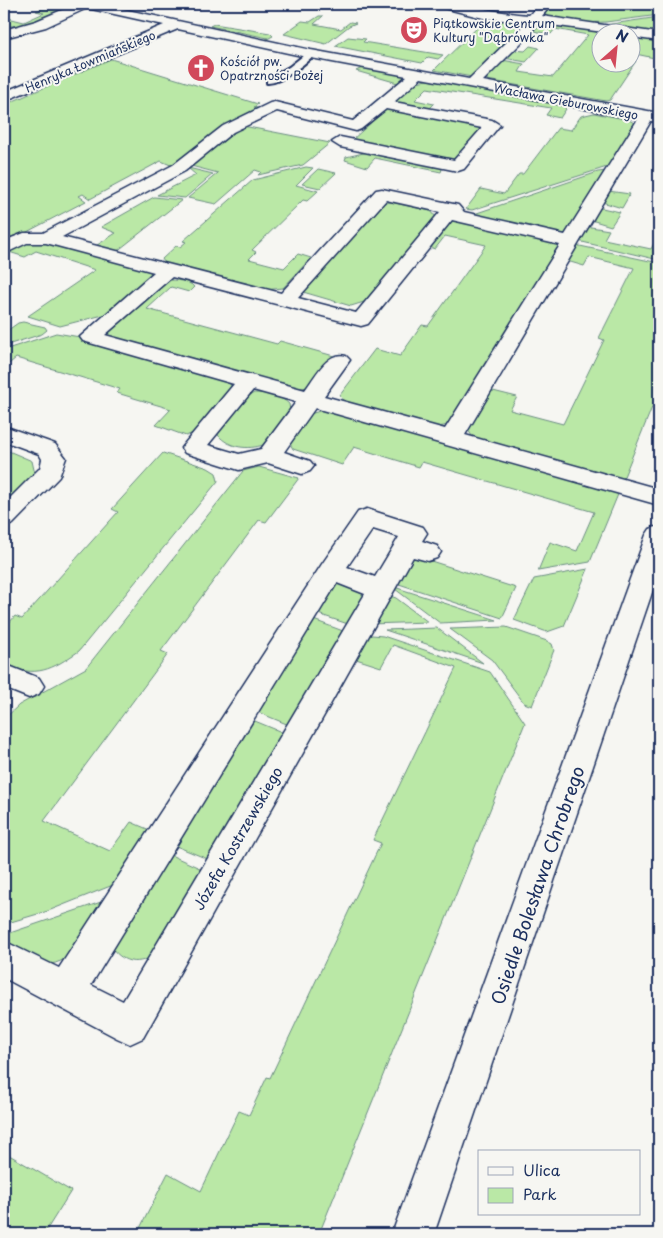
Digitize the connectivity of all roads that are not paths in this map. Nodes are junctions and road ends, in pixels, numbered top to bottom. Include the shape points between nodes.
1 (85, 4) edge
2 (444, 4) edge
3 (547, 4) edge
4 (532, 20) junction
5 (176, 25) junction
6 (590, 28) edge
7 (7, 32) edge
8 (640, 34) edge
9 (659, 37) edge
10 (311, 54) junction
11 (418, 74) junction
12 (270, 81) dead end
13 (472, 84) junction
14 (4, 97) edge
15 (384, 104) junction
16 (653, 117) edge
17 (356, 126) junction
18 (452, 209) junction
19 (46, 238) junction
20 (570, 242) junction
21 (4, 248) edge
22 (168, 270) junction
23 (285, 300) junction
24 (339, 360) dead end
25 (248, 382) junction
26 (308, 399) junction
27 (4, 434) edge
28 (451, 439) junction
29 (269, 455) junction
30 (302, 466) dead end
31 (659, 497) edge
32 (4, 518) edge
33 (659, 535) edge
34 (331, 571) junction
35 (380, 589) junction
36 (4, 959) edge
37 (66, 991) junction
38 (413, 1234) edge

1 - 5 street, Wacława Gieburowskiego
1 - 7 street via 41,24
2 - 4 street via 466,12
3 - 4 street
4 - 6 street
4 - 13 street, Wacława Gieburowskiego via 527,29
5 - 10 street, Wacława Gieburowskiego
5 - 14 street, Henryka Łowmiańskiego
8 - 9 street
10 - 11 street, Wacława Gieburowskiego
10 - 12 lane
11 - 13 street, Wacława Gieburowskiego
11 - 15 street
13 - 16 street, Wacława Gieburowskiego
15 - 17 street
15 - 17 street via 492,125 458,166 340,142
16 - 20 street
17 - 19 street via 275,106 224,133 179,168
18 - 20 street via 458,216
18 - 23 street via 382,194
18 - 23 street via 361,320
19 - 21 street via 24,238
19 - 22 street
20 - 28 street
22 - 23 street
22 - 25 street via 90,337
24 - 26 street
25 - 26 street
25 - 29 street via 193,448 239,462
26 - 28 street
26 - 29 street
27 - 32 street via 47,449 54,458 51,471
28 - 31 street
29 - 30 street
33 - 38 street, Osiedle Bolesława Chrobrego
34 - 35 street
34 - 35 street, Józefa Kostrzewskiego via 367,518 414,533 417,548
34 - 37 street, Józefa Kostrzewskiego
35 - 37 street, Józefa Kostrzewskiego via 130,1025
36 - 37 street, Józefa Kostrzewskiego

